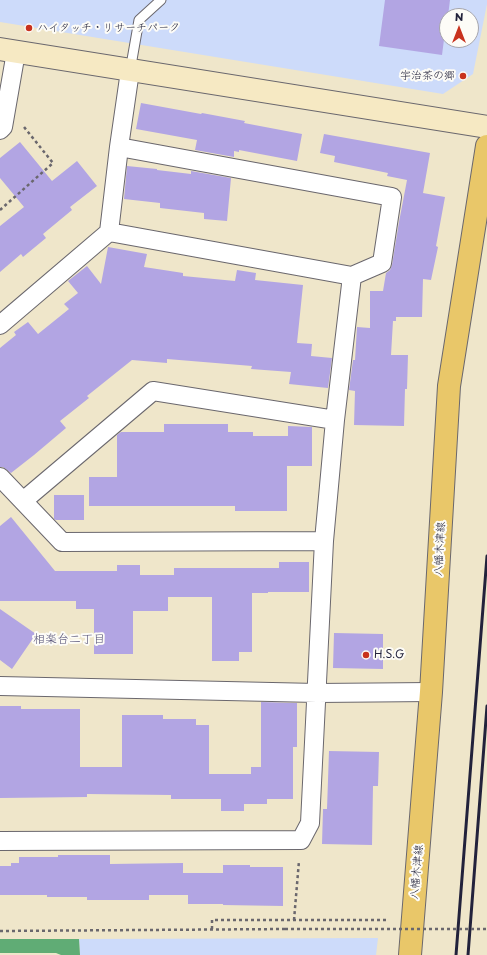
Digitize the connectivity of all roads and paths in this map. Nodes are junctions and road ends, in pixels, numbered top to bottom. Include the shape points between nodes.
1 (161, 0) edge
2 (8, 50) edge
3 (130, 71) junction
4 (2, 124) edge
5 (487, 127) edge
6 (487, 146) edge
7 (119, 147) junction
8 (0, 210) edge
9 (108, 232) junction
10 (352, 276) junction
11 (0, 325) edge
12 (335, 420) junction
13 (0, 477) edge
14 (23, 501) junction
15 (324, 542) junction
16 (0, 686) edge
17 (431, 692) junction
18 (317, 693) junction
19 (301, 840) junction
20 (0, 841) edge
21 (294, 920) junction
22 (387, 920) dead end
23 (487, 929) edge
24 (212, 930) junction
25 (0, 931) edge
26 (410, 955) edge

1 - 3 lane via 138,20
2 - 3 street
2 - 4 street
3 - 5 street
3 - 7 street
4 - 8 path via 19,120 53,163
6 - 17 main road, 八幡木津線 via 449,386
7 - 9 street
7 - 10 street via 392,197 382,263
9 - 10 street
9 - 11 street
10 - 12 street
12 - 14 street via 153,391
12 - 15 street
13 - 14 street
14 - 15 street via 62,542
15 - 18 street
16 - 18 street
17 - 18 street
17 - 26 main road, 八幡木津線
18 - 19 street via 310,824
19 - 20 street
19 - 21 path
21 - 22 path
21 - 24 path via 212,920
23 - 24 path, bridge
24 - 25 path

